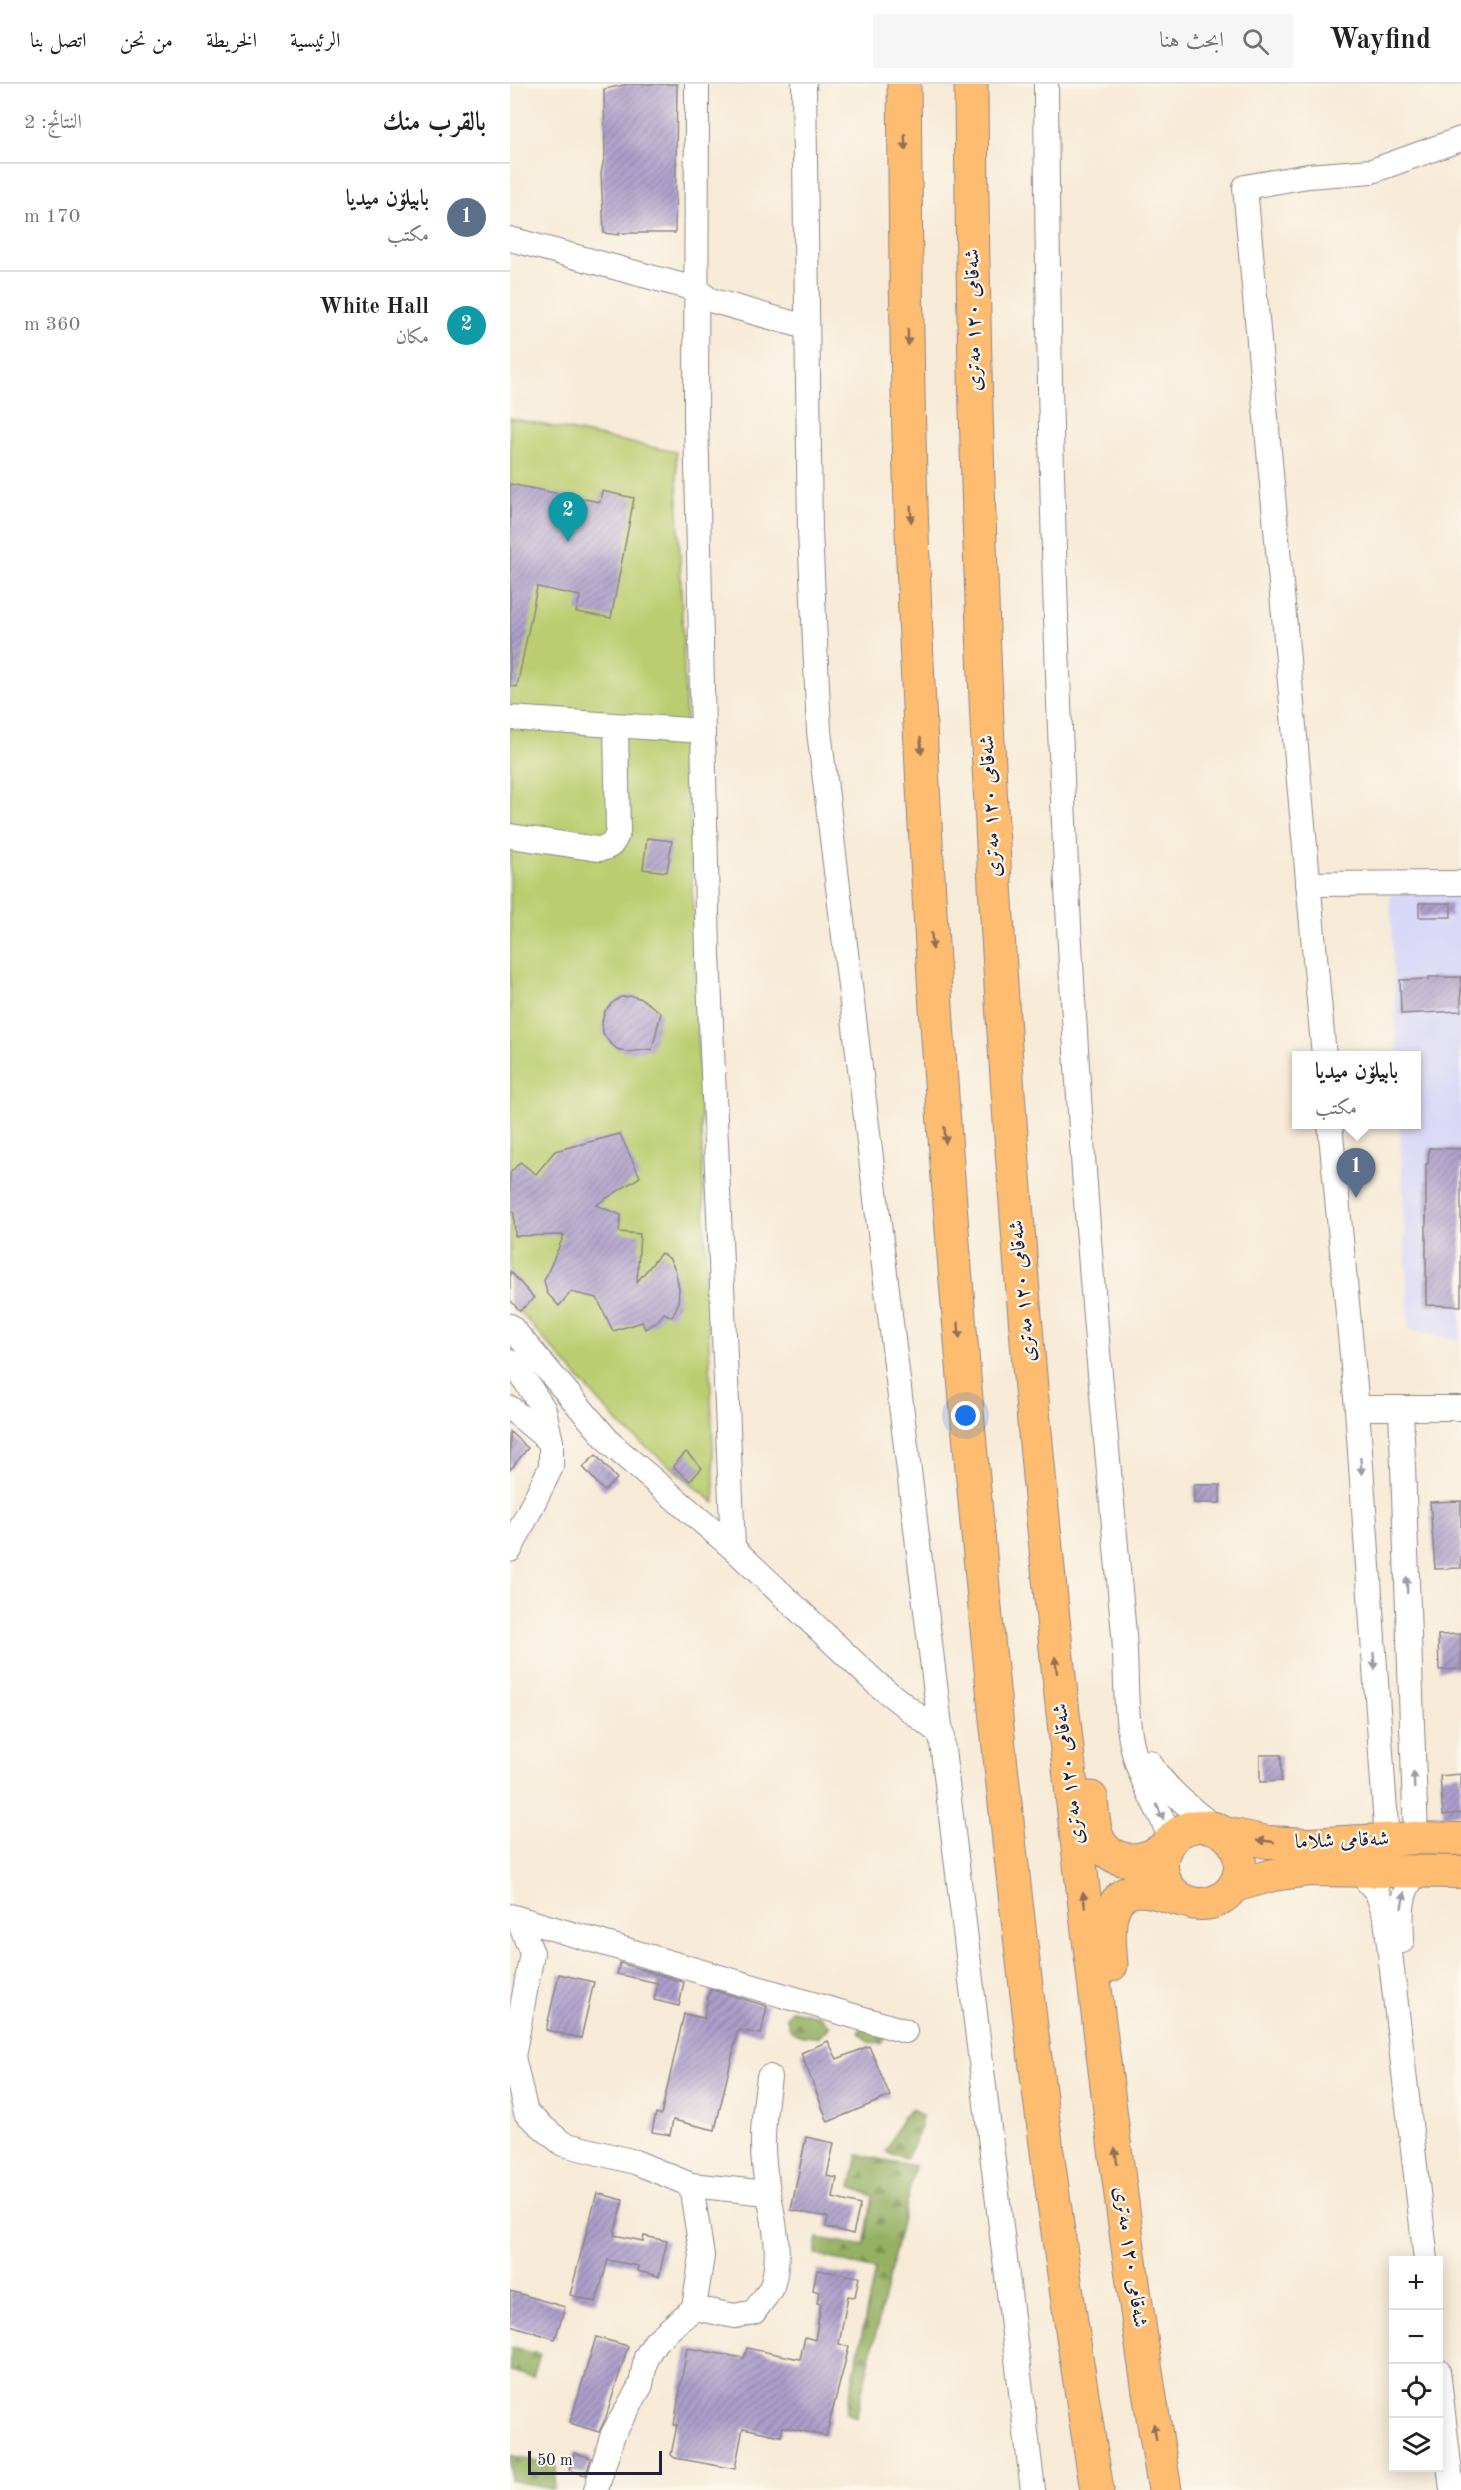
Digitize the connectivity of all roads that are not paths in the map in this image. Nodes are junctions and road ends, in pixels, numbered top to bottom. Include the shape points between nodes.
1 (697, 84) edge
2 (804, 84) edge
3 (904, 84) edge
4 (972, 84) edge
5 (1046, 84) edge
6 (1461, 139) edge
7 (510, 239) edge
8 (695, 289) junction
9 (806, 327) junction
10 (510, 718) edge
11 (616, 726) junction
12 (703, 731) junction
13 (510, 836) edge
14 (1461, 883) edge
15 (1308, 884) junction
16 (1324, 1051) edge
17 (1330, 1129) edge
18 (510, 1326) edge
19 (510, 1362) edge
20 (510, 1408) edge
21 (1357, 1408) junction
22 (1401, 1408) junction
23 (1461, 1408) edge
24 (551, 1442) junction
25 (733, 1548) junction
26 (510, 1550) edge
27 (1126, 1655) junction
28 (1061, 1704) junction
29 (942, 1735) junction
30 (1219, 1830) junction
31 (1402, 1839) junction
32 (1461, 1839) edge
33 (1169, 1843) junction
34 (1358, 1871) junction
35 (1417, 1872) junction
36 (1461, 1872) edge
37 (1234, 1886) junction
38 (1182, 1900) junction
39 (514, 1917) edge
40 (904, 2031) dead end
41 (1401, 2042) junction
42 (769, 2077) dead end
43 (1107, 2089) junction
44 (691, 2185) junction
45 (767, 2193) junction
46 (1426, 2256) edge
47 (694, 2308) junction
48 (1443, 2414) edge
49 (596, 2490) edge
50 (1033, 2490) edge
51 (1097, 2490) edge
52 (1165, 2490) edge
53 (1452, 2490) edge

1 - 8 street
2 - 9 street
3 -> 51 highway via 909,455 919,707 957,1306 1010,1853
28 -> 4 highway, شەقامی ١٢٠ مەتری via 1019,1263 991,820 972,280
5 - 27 street via 1054,602 1070,943 1094,1297
6 - 15 street via 1372,171 1308,176 1245,187
7 - 8 street
8 - 9 street via 710,300
8 - 12 street
9 - 29 street via 819,731
10 - 11 street
11 - 12 street
11 - 13 street via 618,832 614,843 598,849
12 - 25 street via 708,954
14 - 15 street
15 - 16 street
17 - 21 street
18 - 25 street via 612,1445
19 - 24 street via 544,1410
20 - 24 street
21 - 22 street
21 -> 31 street
22 - 23 street
31 -> 22 street
24 - 26 street via 551,1467
25 - 29 street via 876,1683
27 - 30 street via 1145,1756 1171,1792
27 -> 33 street via 1127,1709 1134,1754
28 - 33 highway via 1087,1771 1096,1833 1103,1846 1114,1856 1135,1861 1158,1854
43 -> 28 highway, شەقامی ١٢٠ مەتری
29 - 50 street
31 -> 30 main road, شەقامی شلاما via 1267,1842
30 - 33 main road, شەقامی شلاما via 1191,1827
30 - 37 main road via 1233,1842 1240,1864
31 - 32 main road, شەقامی شلاما
33 - 38 main road via 1161,1868 1172,1892
34 - 35 main road, شەقامی شلاما
34 - 37 main road, شەقامی شلاما via 1292,1872
34 - 41 street via 1369,1880 1383,1905
35 - 36 main road, شەقامی شلاما
41 -> 35 street via 1401,1904 1409,1881
37 - 38 main road, شەقامی شلاما via 1216,1901 1205,1904
38 - 43 highway via 1140,1890 1122,1897 1112,1913 1108,1932 1115,2009
39 - 40 street
39 - 44 street via 532,1953 513,2057 526,2113 563,2144 635,2162
41 - 46 street
42 - 45 street via 762,2126
52 -> 43 highway, شەقامی ١٢٠ مەتری
44 - 45 street
44 - 47 street via 702,2256
45 - 47 street via 775,2222 777,2258 771,2288 754,2312 735,2316
47 - 49 street via 656,2341 646,2357 640,2385 613,2434
48 - 53 street

